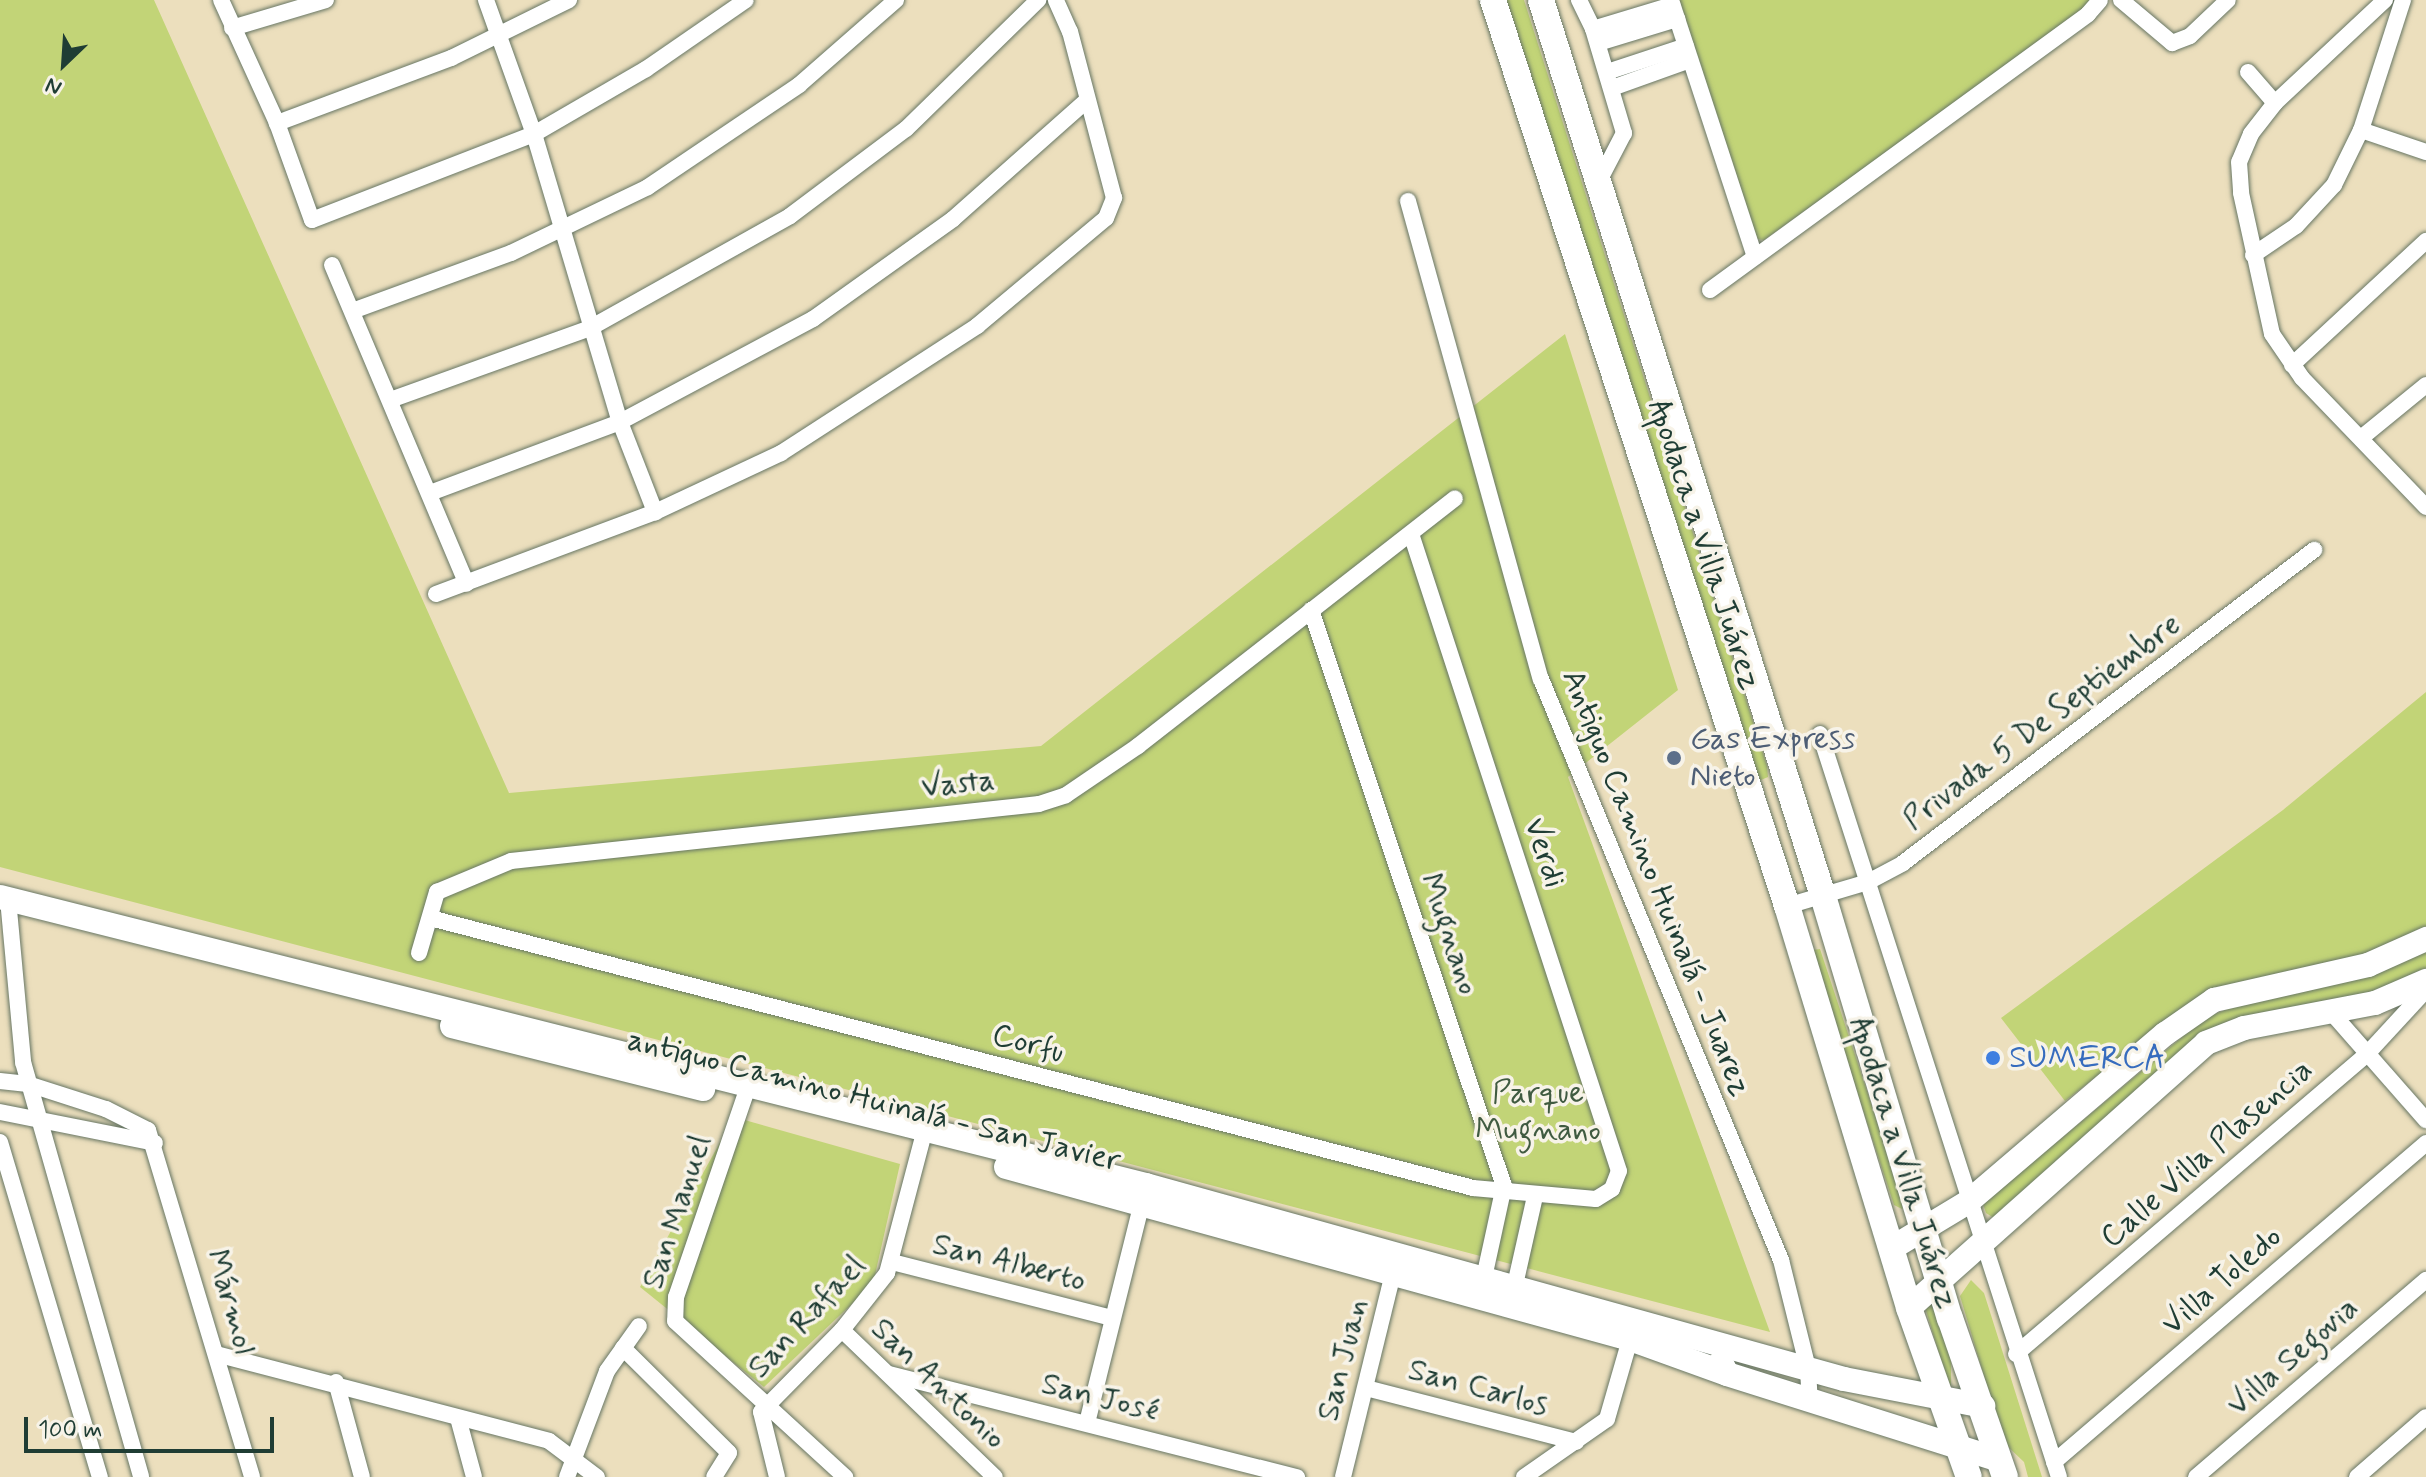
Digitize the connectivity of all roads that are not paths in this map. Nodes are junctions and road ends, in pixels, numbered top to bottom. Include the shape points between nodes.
1 (221, 0) edge
2 (326, 0) edge
3 (486, 0) edge
4 (569, 0) edge
5 (746, 0) edge
6 (896, 0) edge
7 (1038, 0) edge
8 (1056, 0) edge
9 (1493, 0) edge
10 (1541, 0) edge
11 (1579, 0) edge
12 (2100, 0) edge
13 (2121, 0) edge
14 (2228, 0) edge
15 (2385, 0) edge
16 (2403, 0) edge
17 (1673, 8) edge
18 (232, 28) junction
19 (1596, 36) junction
20 (500, 37) junction
21 (1688, 53) junction
22 (2248, 72) dead end
23 (1610, 80) junction
24 (1087, 100) junction
25 (2275, 103) junction
26 (277, 123) junction
27 (2361, 130) junction
28 (534, 134) junction
29 (2426, 152) edge
30 (1599, 181) junction
31 (1408, 201) dead end
32 (561, 232) junction
33 (2426, 241) edge
34 (2253, 255) junction
35 (1755, 257) junction
36 (332, 265) dead end
37 (1710, 290) dead end
38 (355, 310) junction
39 (590, 328) junction
40 (2292, 365) junction
41 (2426, 385) edge
42 (393, 399) junction
43 (620, 422) junction
44 (2361, 438) junction
45 (430, 493) junction
46 (1455, 498) dead end
47 (2426, 507) edge
48 (655, 512) junction
49 (1411, 534) junction
50 (2314, 550) dead end
51 (467, 584) junction
52 (436, 594) dead end
53 (1311, 610) junction
54 (1820, 734) dead end
55 (1868, 882) junction
56 (1823, 896) junction
57 (4, 905) edge
58 (1787, 906) junction
59 (430, 918) junction
60 (2426, 939) edge
61 (419, 953) dead end
62 (2426, 981) edge
63 (2426, 990) edge
64 (2331, 1012) junction
65 (2165, 1034) junction
66 (2367, 1054) junction
67 (2186, 1060) junction
68 (0, 1081) edge
69 (28, 1084) junction
70 (746, 1092) junction
71 (0, 1112) edge
72 (40, 1117) junction
73 (2426, 1120) edge
74 (923, 1137) junction
75 (0, 1142) edge
76 (155, 1143) junction
77 (2426, 1143) edge
78 (1612, 1189) joint
79 (1503, 1191) junction
80 (1144, 1194) junction
81 (1535, 1196) junction
82 (1968, 1202) junction
83 (1924, 1231) junction
84 (1982, 1245) junction
85 (1892, 1248) junction
86 (892, 1262) junction
87 (1395, 1264) junction
88 (1484, 1278) junction
89 (2426, 1280) edge
90 (1939, 1283) junction
91 (1515, 1285) junction
92 (1909, 1308) junction
93 (1112, 1318) junction
94 (639, 1326) dead end
95 (1633, 1329) junction
96 (842, 1330) junction
97 (1708, 1339) junction
98 (623, 1348) junction
99 (216, 1354) junction
100 (2016, 1354) junction
101 (1808, 1368) junction
102 (889, 1374) junction
103 (1727, 1374) junction
104 (336, 1382) junction
105 (1366, 1388) junction
106 (1943, 1396) junction
107 (1810, 1402) junction
108 (766, 1403) junction
109 (1983, 1406) junction
110 (2426, 1417) edge
111 (458, 1418) junction
112 (1087, 1423) junction
113 (1576, 1442) junction
114 (1961, 1450) junction
115 (575, 1456) junction
116 (2002, 1468) edge
117 (2056, 1469) edge
118 (100, 1477) edge
119 (141, 1477) edge
120 (252, 1477) edge
121 (362, 1477) edge
122 (474, 1477) edge
123 (567, 1477) edge
124 (597, 1477) edge
125 (714, 1477) edge
126 (777, 1477) edge
127 (845, 1477) edge
128 (995, 1477) edge
129 (1297, 1477) edge
130 (1343, 1477) edge
131 (1524, 1477) edge
132 (1969, 1477) edge
133 (2196, 1477) edge
134 (2357, 1477) edge

1 - 18 street
2 - 18 street
3 - 20 street
4 - 20 street
5 - 28 street via 646,69
6 - 32 street via 799,85 713,148
7 - 39 street via 906,129 790,216
8 - 24 street
9 - 58 main road, Apodaca a Villa Juárez
10 - 30 main road, Apodaca a Villa Juárez
11 - 19 street
12 - 35 street via 2088,14
13 - 14 street via 2172,43 2190,36
15 - 25 street
16 - 27 street
17 - 19 street
17 - 21 street
18 - 26 street
19 - 23 street
20 - 26 street
20 - 28 street
21 - 23 street
21 - 35 street
22 - 25 street
23 - 30 street via 1624,133
24 - 43 street via 893,265 813,319
24 - 48 street via 1114,198 1103,222 977,326 857,408 781,453
25 - 34 street via 2251,134 2239,162
26 - 28 street via 312,220
27 - 29 street
27 - 34 street via 2319,203
28 - 32 street
30 - 56 main road, Apodaca a Villa Juárez
31 - 101 street, Antiguo Camino Huinalá - Juarez via 1560,737 1773,1240
32 - 38 street
32 - 39 street
33 - 40 street
34 - 40 street via 2272,334
35 - 37 street
36 - 38 street
38 - 42 street
39 - 42 street
39 - 43 street
40 - 44 street
41 - 44 street
42 - 45 street
43 - 45 street
43 - 48 street
44 - 47 street
45 - 51 street
46 - 49 street, Vasta
48 - 51 street
49 - 53 street, Vasta
49 - 78 street, Verdi via 1619,1171
50 - 55 street, Privada 5 De Septiembre via 1903,863
51 - 52 street
53 - 59 street, Vasta via 1066,795 1039,804 511,861 437,892
53 - 79 street, Mugnano
54 - 55 street
55 - 56 street, Privada 5 De Septiembre
55 - 82 street
56 - 58 street, Privada 5 De Septiembre
56 - 83 main road, Apodaca a Villa Juárez
57 - 69 street
57 - 70 main road
58 - 85 main road, Apodaca a Villa Juárez
59 - 61 street, Vasta
59 - 79 street, Corfu via 1473,1188
60 - 65 main road via 2368,965 2227,995
62 - 64 main road via 2394,997
63 - 66 street, Calle Villa Plasencia
64 - 66 street
64 - 67 main road via 2227,1033
65 - 67 main road
65 - 82 main road
66 - 73 street
66 - 100 street, Calle Villa Plasencia
67 - 84 main road
68 - 69 street
69 - 72 street
69 - 76 street via 141,1122
70 - 74 main road
70 - 108 street, San Manuel via 676,1297 675,1321
71 - 72 street
72 - 76 street
72 - 119 street
74 - 80 main road
74 - 86 street, San Rafael
75 - 118 street
76 - 99 street, Mármol
77 - 117 street, Villa Toledo
78 - 81 street, Corfu via 1596,1199
79 - 81 street, Corfu
79 - 88 street
80 - 87 main road
80 - 93 street
81 - 91 street
82 - 83 main road
82 - 84 street
83 - 85 main road
83 - 90 main road, Apodaca a Villa Juárez
84 - 90 main road
84 - 100 street
85 - 92 main road, Apodaca a Villa Juárez
86 - 93 street, San Alberto
86 - 96 street, San Rafael via 883,1281
87 - 88 main road
87 - 95 main road
87 - 105 street, San Juan
88 - 91 main road
89 - 133 street, Villa Segovia
90 - 92 main road
90 - 109 main road, Apodaca a Villa Juárez
91 - 95 main road
92 - 106 main road, Apodaca a Villa Juárez
93 - 112 street
94 - 98 street
95 - 97 main road
95 - 103 main road
95 - 113 street via 1607,1419
96 - 102 street, San Antonio
96 - 108 street, San Rafael
97 - 101 main road
97 - 103 main road
98 - 115 street via 607,1371
98 - 125 street via 729,1453
99 - 104 street
99 - 120 street, Mármol
100 - 117 street
101 - 106 main road
101 - 107 street, Antiguo Camino Huinalá - Juarez
102 - 112 street, San José
102 - 128 street, San Antonio
103 - 107 main road
104 - 111 street
104 - 121 street
105 - 113 street, San Carlos
105 - 130 street, San Juan
106 - 109 main road
106 - 114 main road, Apodaca a Villa Juárez
107 - 114 main road
108 - 126 street via 760,1423
108 - 127 street, San Manuel
109 - 116 main road, Apodaca a Villa Juárez
110 - 134 street
111 - 115 street via 549,1441
111 - 122 street
112 - 129 street, San José
113 - 131 street
114 - 116 main road
114 - 132 main road, Apodaca a Villa Juárez
115 - 123 street
115 - 124 street

